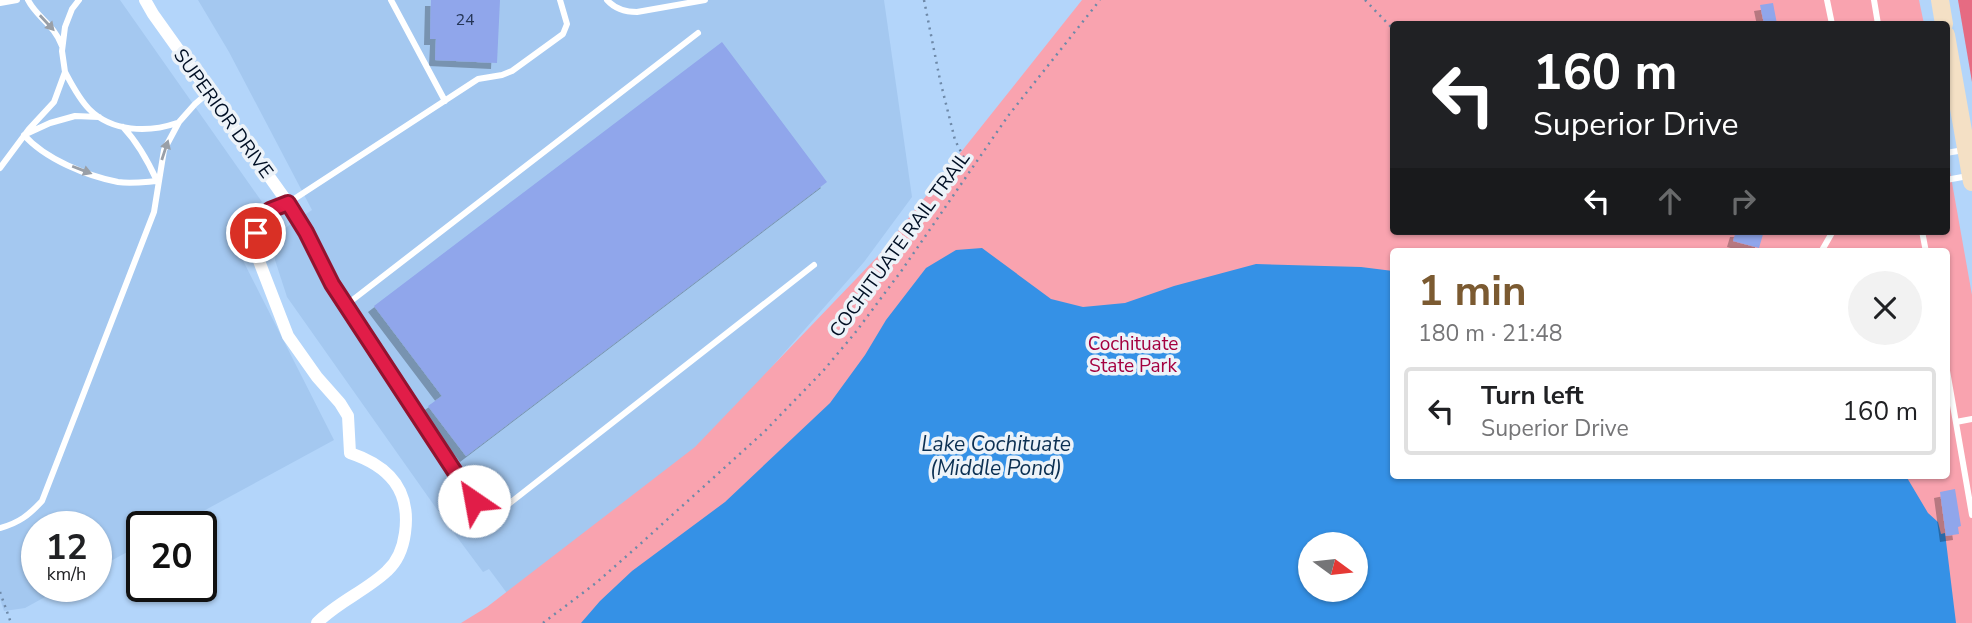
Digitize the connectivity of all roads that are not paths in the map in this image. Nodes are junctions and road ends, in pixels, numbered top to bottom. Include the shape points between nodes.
1 (17, 0) edge
2 (29, 0) edge
3 (79, 0) edge
4 (145, 0) edge
5 (391, 0) edge
6 (560, 0) edge
7 (607, 0) edge
8 (705, 0) edge
9 (1827, 0) edge
10 (1874, 0) edge
11 (1940, 0) edge
12 (0, 3) edge
13 (1831, 21) edge
14 (1878, 21) edge
15 (1944, 21) edge
16 (698, 33) dead end
17 (62, 47) junction
18 (1950, 58) edge
19 (65, 72) junction
20 (209, 92) junction
21 (445, 101) junction
22 (100, 117) junction
23 (179, 122) junction
24 (123, 127) junction
25 (24, 135) junction
26 (1966, 149) junction
27 (1950, 152) edge
28 (0, 168) edge
29 (1971, 179) edge
30 (1950, 180) edge
31 (157, 181) junction
32 (288, 203) junction
33 (814, 265) dead end
34 (346, 305) junction
35 (1950, 388) edge
36 (1972, 419) edge
37 (1956, 422) junction
38 (1972, 514) edge
39 (0, 528) edge
40 (317, 623) edge

1 - 12 lane
2 -> 17 lane
3 - 17 lane via 65,27
4 - 20 street, SUPERIOR DRIVE
5 - 21 lane
6 - 21 lane via 567,24 562,34 512,71 478,79
7 - 8 lane via 627,12
9 - 13 lane
10 - 14 lane
11 - 15 main road
16 - 34 lane
17 - 19 lane
18 - 26 main road
19 - 22 lane via 89,109
19 - 25 lane via 54,102
20 - 23 lane
20 - 32 street, SUPERIOR DRIVE
21 - 32 lane
22 - 24 lane
22 - 25 lane via 75,116
23 - 24 lane via 150,129
31 -> 23 lane via 164,150
24 - 31 lane
25 - 28 lane
25 -> 31 lane via 58,160 92,174 119,182
26 - 27 lane
26 - 29 main road
29 - 30 lane
31 - 39 lane via 148,228 42,501 16,524
32 - 34 lane
32 - 40 street via 270,210 256,233 254,248 266,283 288,336 348,416 350,453 382,469 397,484 407,508 397,560
33 - 34 lane via 487,522
35 - 37 lane
36 - 37 lane
37 - 38 lane

